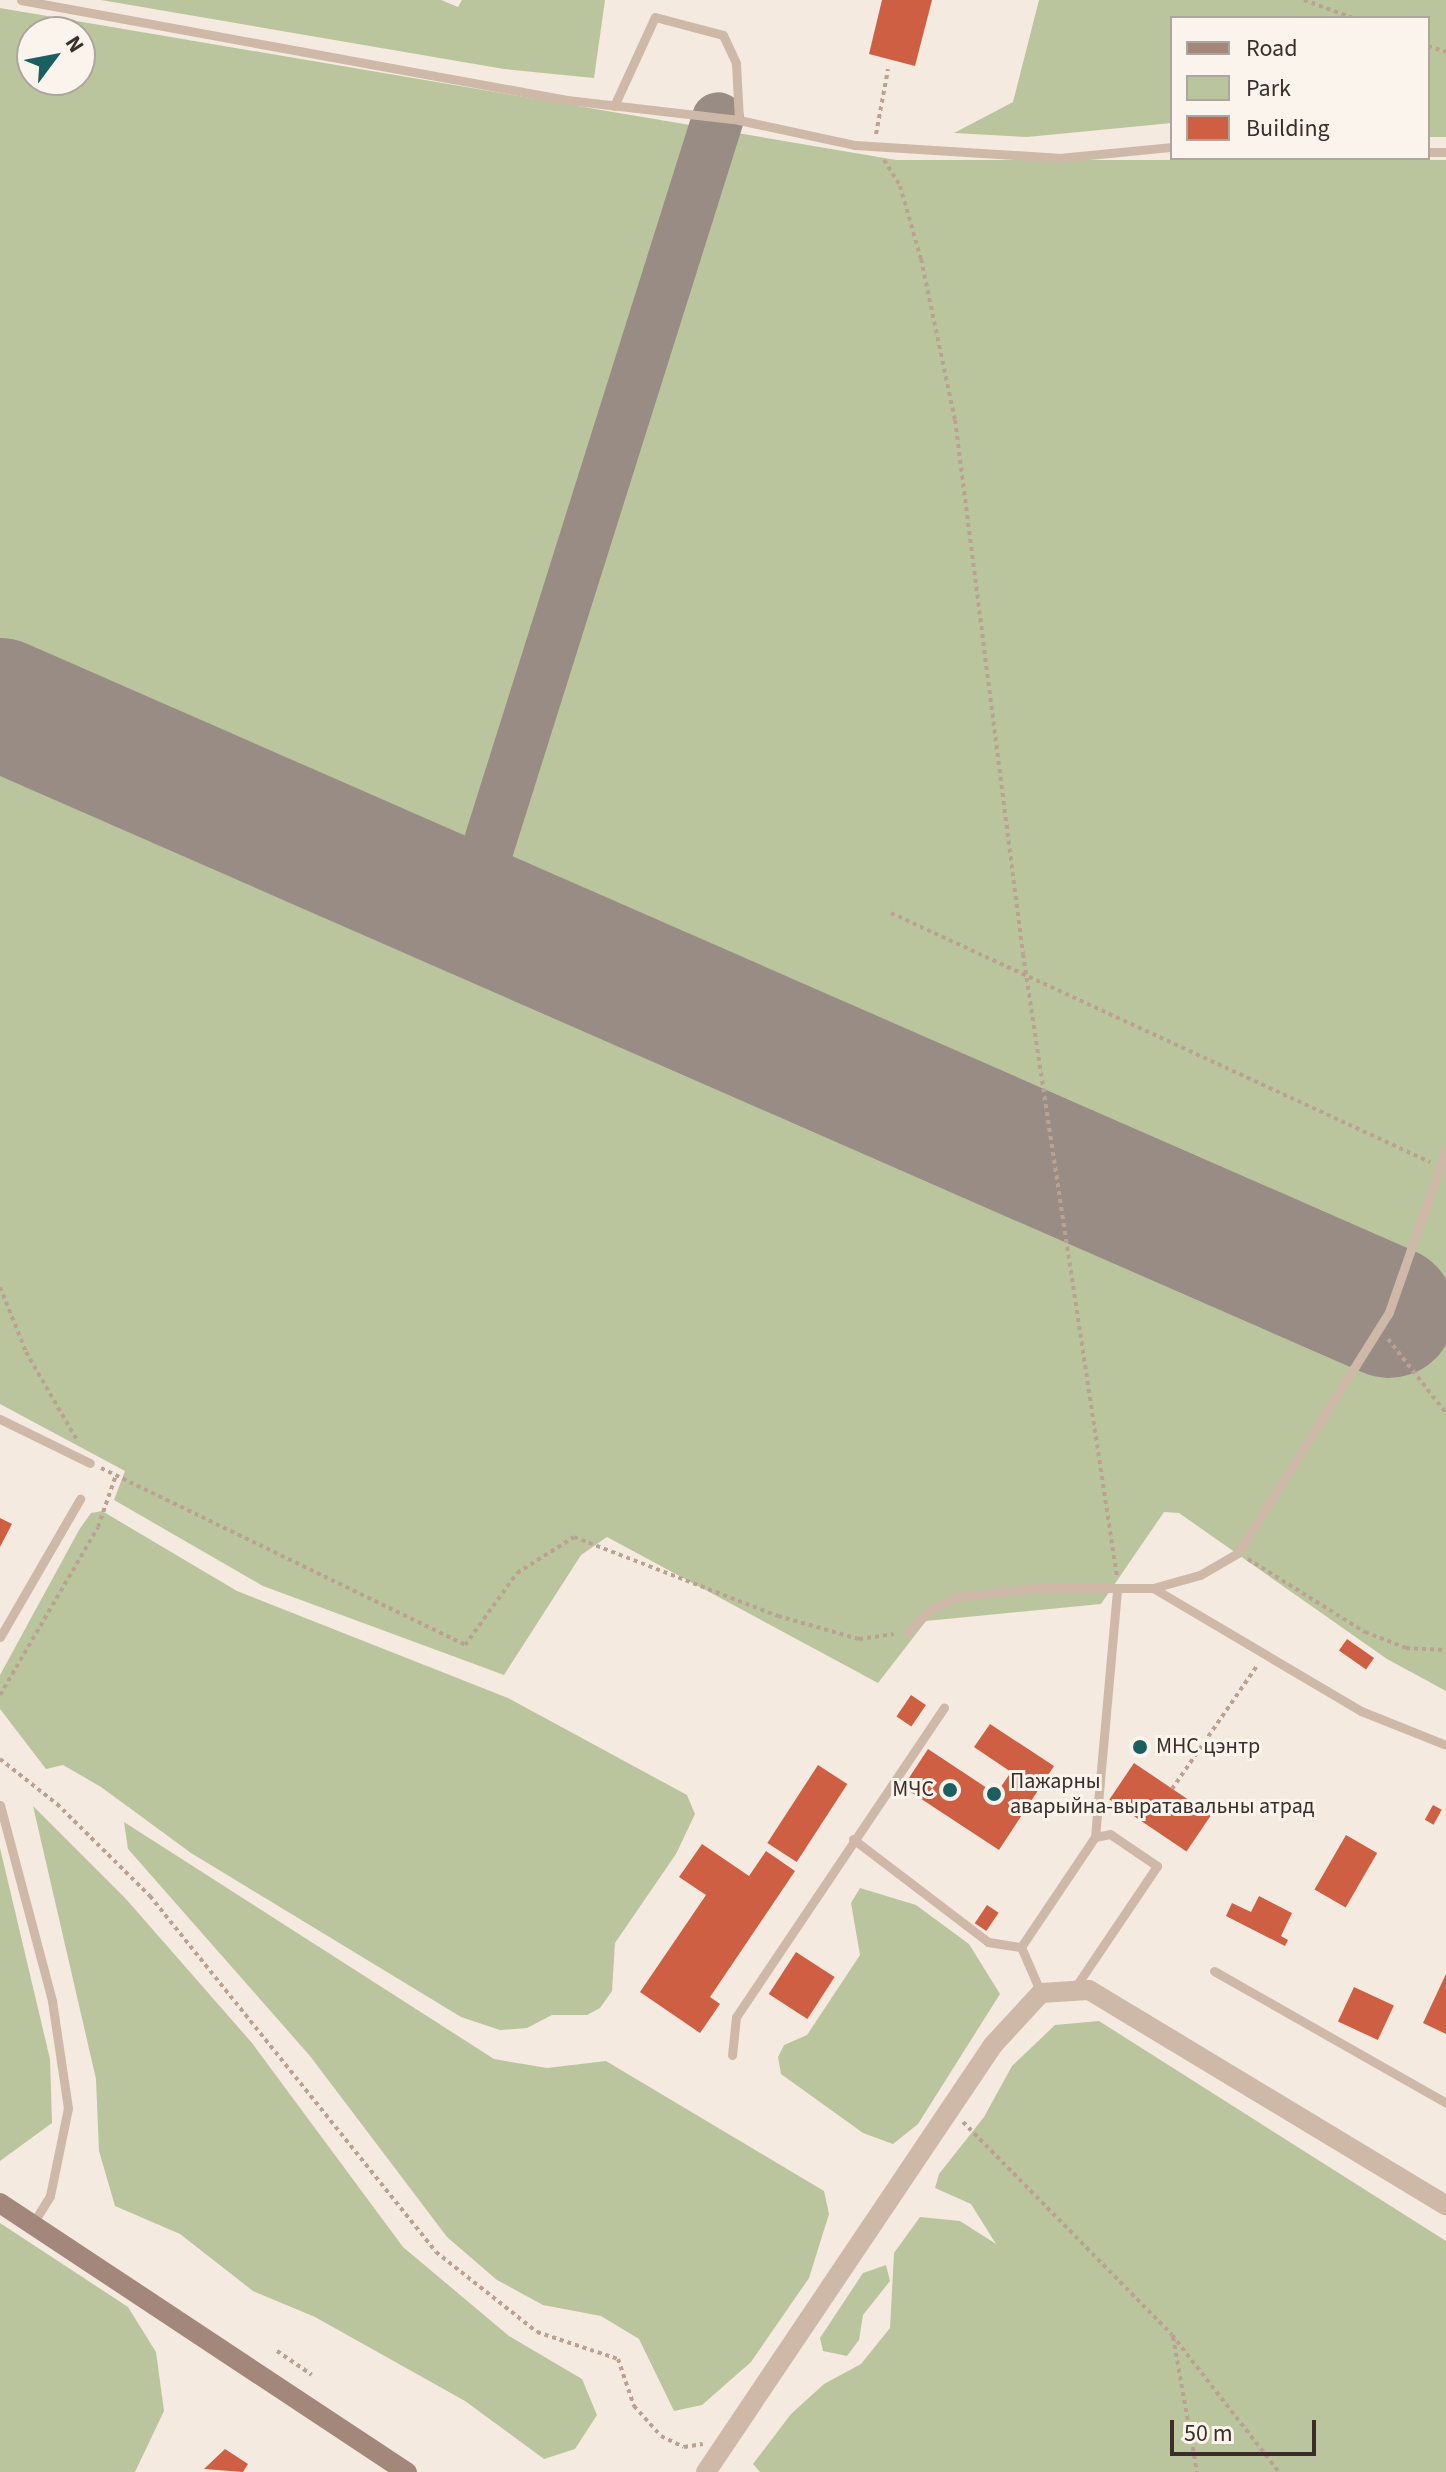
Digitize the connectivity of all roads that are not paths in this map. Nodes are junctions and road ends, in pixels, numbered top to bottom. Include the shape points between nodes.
1 (21, 0) edge
2 (614, 106) junction
3 (739, 120) junction
4 (1170, 147) edge
5 (1446, 1149) edge
6 (0, 1419) edge
7 (90, 1463) road end
8 (80, 1499) dead end
9 (1153, 1588) junction
10 (1117, 1591) junction
11 (908, 1632) road end
12 (0, 1637) edge
13 (944, 1707) dead end
14 (1446, 1745) edge
15 (0, 1805) edge
16 (1095, 1837) junction
17 (853, 1839) junction
18 (1021, 1947) junction
19 (1214, 1971) dead end
20 (1074, 1989) junction
21 (1041, 1993) junction
22 (732, 2055) dead end
23 (1446, 2103) edge
24 (0, 2203) edge
25 (1446, 2205) edge
26 (33, 2224) junction
27 (402, 2470) edge
28 (706, 2472) edge

1 - 2 lane
2 - 3 lane
2 - 3 lane via 655,17 723,35 736,63
3 - 4 lane via 874,145 1059,158
5 - 9 lane via 1404,1278 1379,1327 1238,1553 1200,1575
6 - 7 lane
8 - 12 lane
9 - 10 lane
9 - 14 lane via 1361,1711
10 - 11 lane via 1038,1588 958,1597 930,1610
10 - 16 lane
13 - 17 lane
15 - 26 lane via 52,2001 68,2108 50,2196
16 - 18 lane
16 - 20 lane via 1110,1834 1157,1866
17 - 18 lane via 988,1942
17 - 22 lane via 736,2017
18 - 21 lane
19 - 23 lane
20 - 21 street
20 - 25 street via 1116,2006
21 - 28 street via 993,2045
24 - 26 main road
26 - 27 main road

